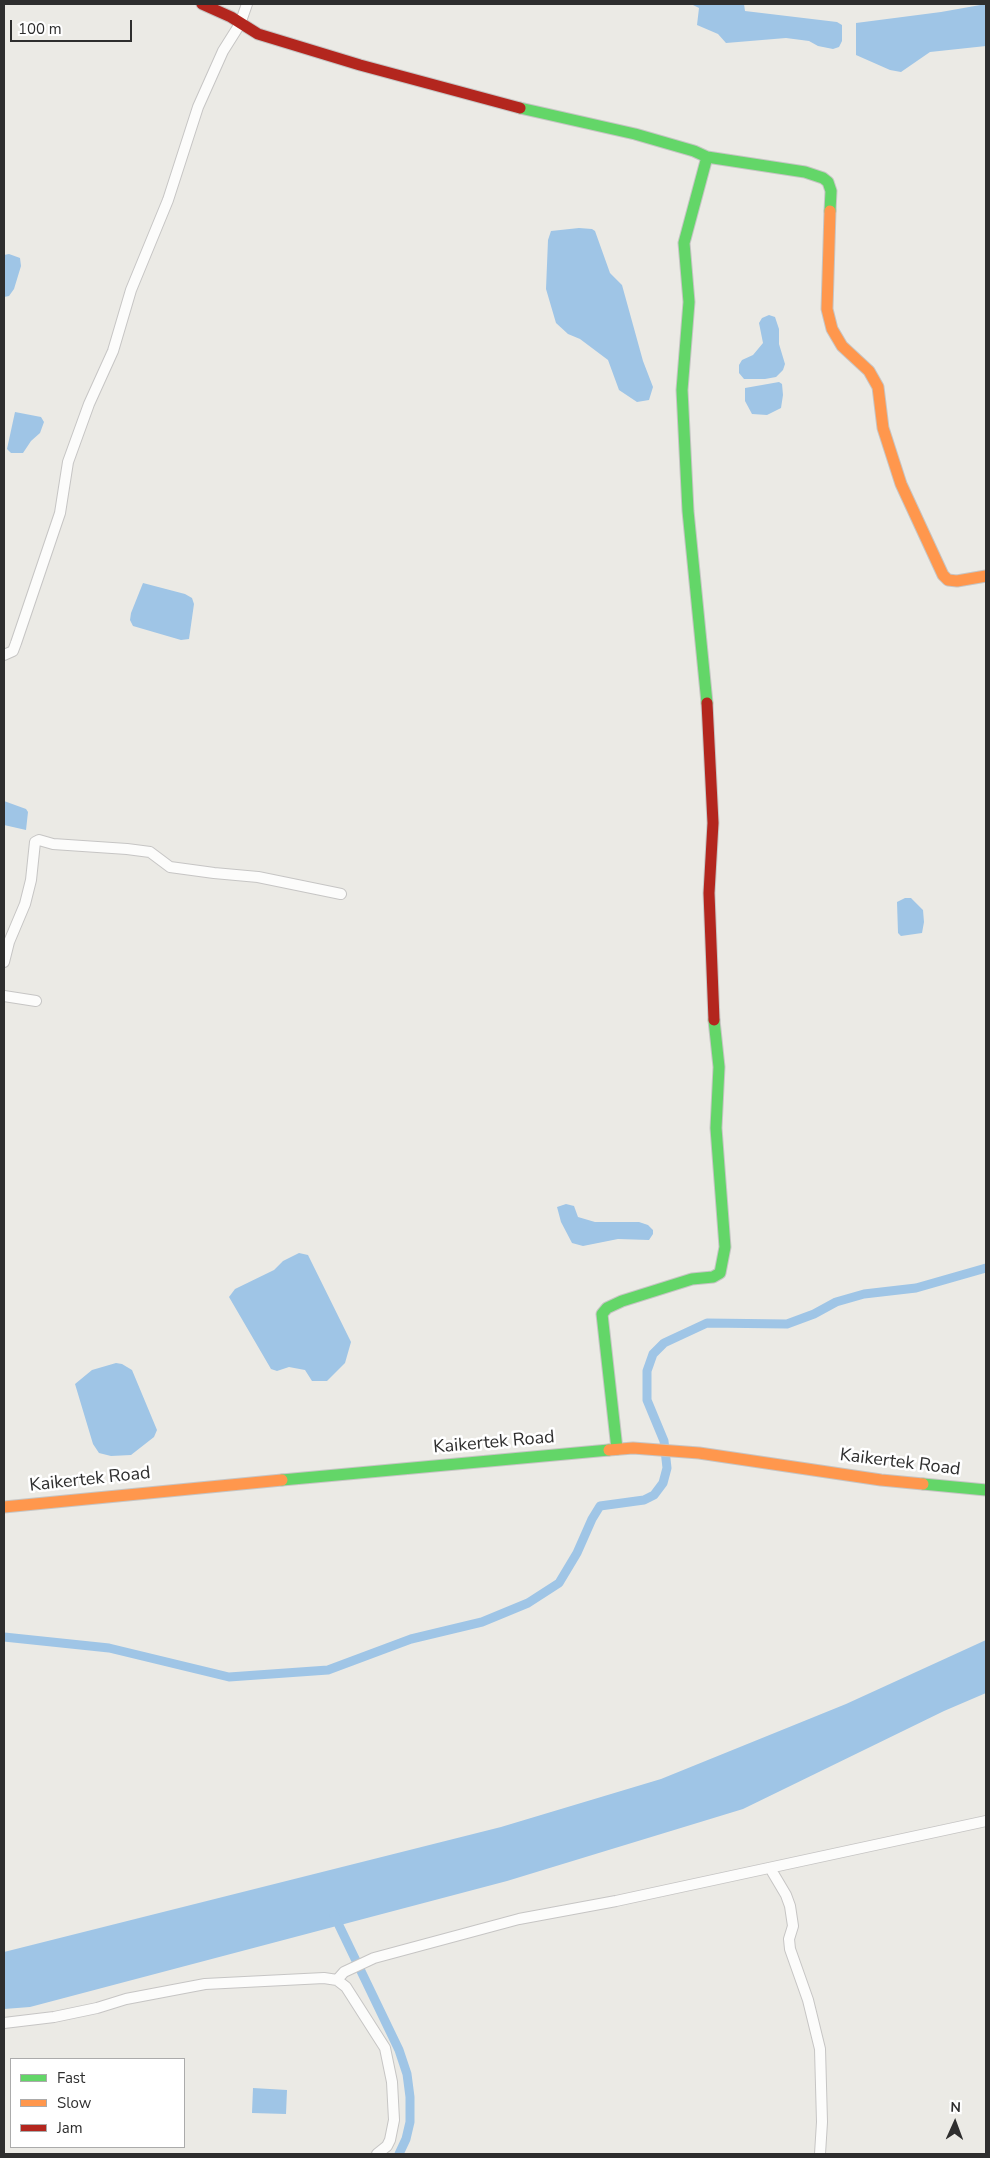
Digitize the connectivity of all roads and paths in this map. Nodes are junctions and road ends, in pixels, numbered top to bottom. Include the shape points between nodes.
1 (202, 4) edge
2 (247, 4) edge
3 (240, 24) junction
4 (707, 157) junction
5 (986, 576) edge
6 (4, 655) edge
7 (341, 894) dead end
8 (4, 962) edge
9 (4, 996) edge
10 (36, 1001) dead end
11 (617, 1449) junction
12 (986, 1490) edge
13 (4, 1507) edge
14 (986, 1822) edge
15 (770, 1868) junction
16 (341, 1976) junction
17 (4, 2023) edge
18 (377, 2154) edge
19 (820, 2154) edge

1 - 3 street
2 - 3 street
3 - 4 street via 258,34 360,66 478,98 635,134
3 - 6 street via 223,51 198,106 168,200 131,290 113,351 68,462 60,512 16,643 13,651
4 - 5 street via 768,164 805,172 828,182 831,191 826,309 832,329 842,346 869,371 878,388 883,428 901,484 943,575 948,580 957,581
4 - 11 street via 684,243 689,302 682,390 688,511 708,710 713,823 711,958 719,1067 716,1128 725,1247 720,1273 713,1277 692,1279 622,1301 602,1314
7 - 8 street via 258,876 170,867 150,852 39,840 35,842 31,880
9 - 10 street
11 - 12 street, Kaikertek Road via 699,1453 881,1480
11 - 13 street, Kaikertek Road
14 - 15 street
15 - 16 street via 519,1919 374,1958
15 - 19 street via 790,1906 793,1926 790,1949 808,2000 820,2049
16 - 17 street via 205,1984 126,1998 54,2017
16 - 18 street via 385,2048 392,2082 394,2120 390,2140

